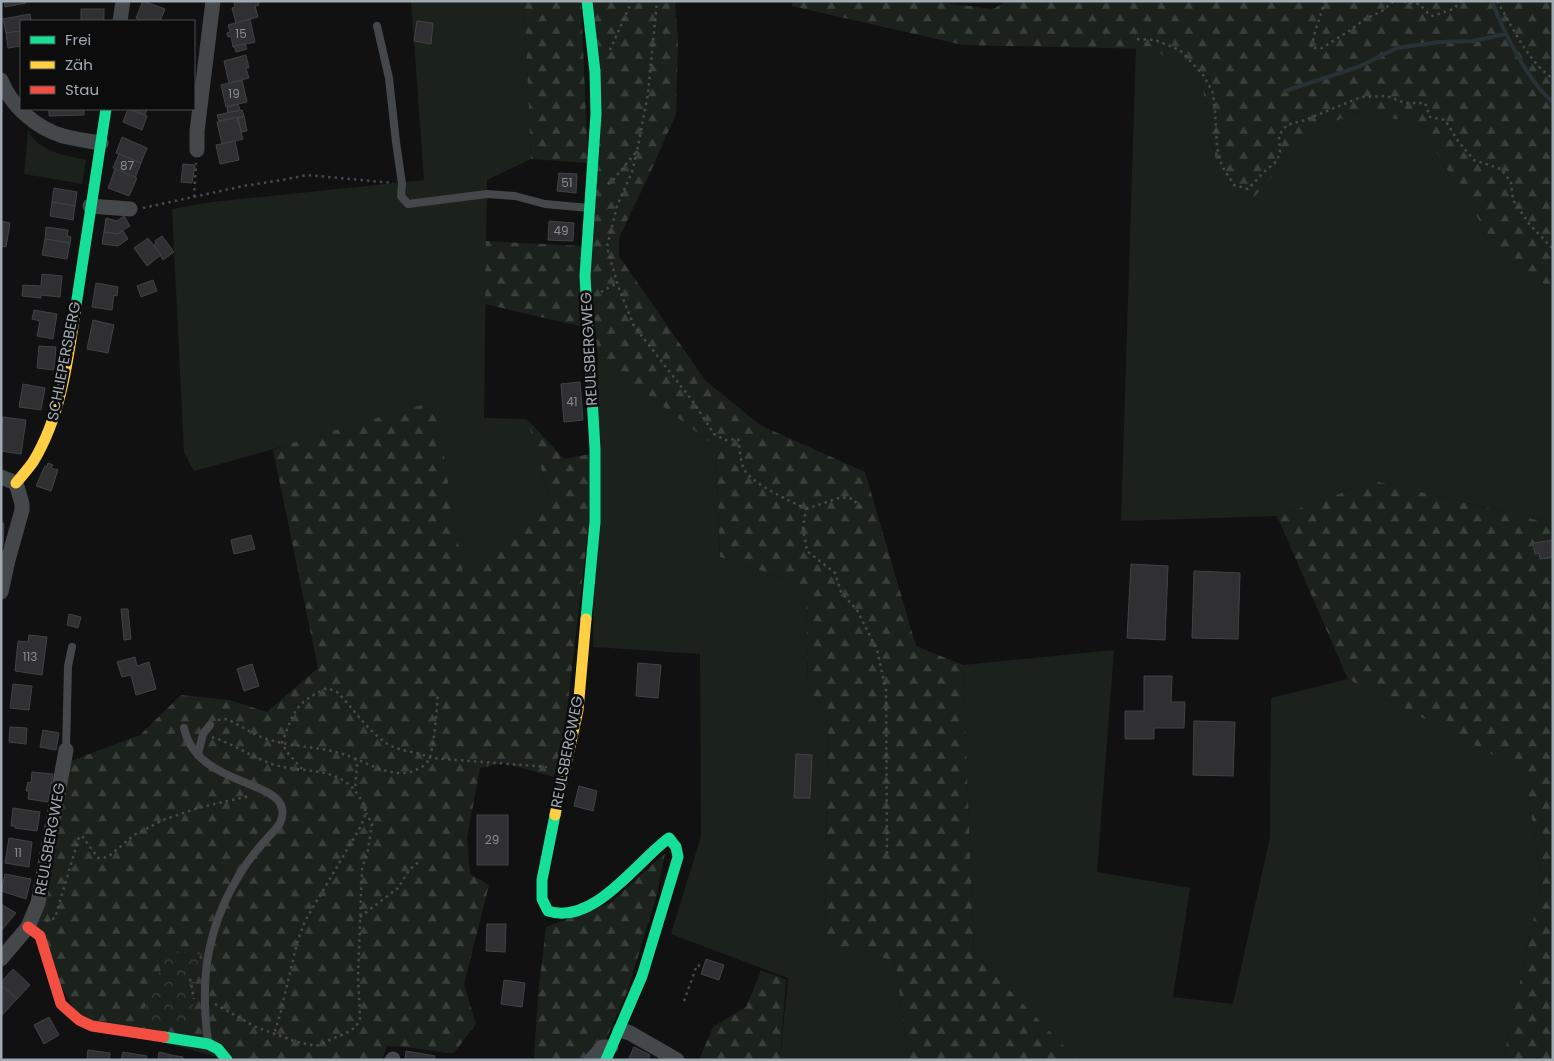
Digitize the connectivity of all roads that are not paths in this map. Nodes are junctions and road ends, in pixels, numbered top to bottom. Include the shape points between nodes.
1 (123, 1) edge
2 (212, 1) edge
3 (587, 1) edge
4 (120, 20) edge
5 (377, 26) dead end
6 (1, 80) edge
7 (20, 109) edge
8 (21, 110) edge
9 (106, 110) edge
10 (101, 144) junction
11 (197, 150) road end
12 (90, 206) junction
13 (589, 208) junction
14 (130, 209) road end
15 (1, 477) edge
16 (16, 483) junction
17 (4, 559) edge
18 (1, 592) edge
19 (72, 647) dead end
20 (210, 725) road end
21 (184, 728) dead end
22 (66, 750) joint
23 (198, 754) junction
24 (28, 927) junction
25 (1, 959) edge
26 (620, 1030) junction
27 (208, 1044) junction
28 (609, 1054) edge
29 (227, 1060) edge
30 (591, 1060) edge
31 (678, 1060) edge

1 - 4 street
2 - 11 street
3 - 13 street, REULSBERGWEG via 595,72 594,155
5 - 13 lane via 389,78 401,196 408,204 487,194
6 - 7 street
8 - 10 street via 45,129
9 - 10 street, SCHLIEPERSBERG
10 - 12 street, SCHLIEPERSBERG
12 - 14 street
12 - 16 street, SCHLIEPERSBERG via 68,355 53,421 36,459
13 - 26 street, REULSBERGWEG via 585,276 592,364 594,522 578,710 542,880 542,899 548,911 559,914 582,908 615,889 646,856 669,838 676,847 678,857 660,919
15 - 16 street
16 - 17 street via 22,510
17 - 18 street
19 - 22 lane via 68,666
20 - 23 lane via 203,734
21 - 23 lane via 187,742
22 - 24 street, REULSBERGWEG via 38,903
23 - 27 lane via 217,771 264,790 282,807 281,820 238,876 209,945 205,998
24 - 25 street, REULSBERGWEG
24 - 27 street via 40,936 61,1004 79,1020 92,1026
26 - 28 street, REULSBERGWEG
26 - 31 street
27 - 29 street via 218,1049
28 - 30 street, REULSBERGWEG via 602,1047

